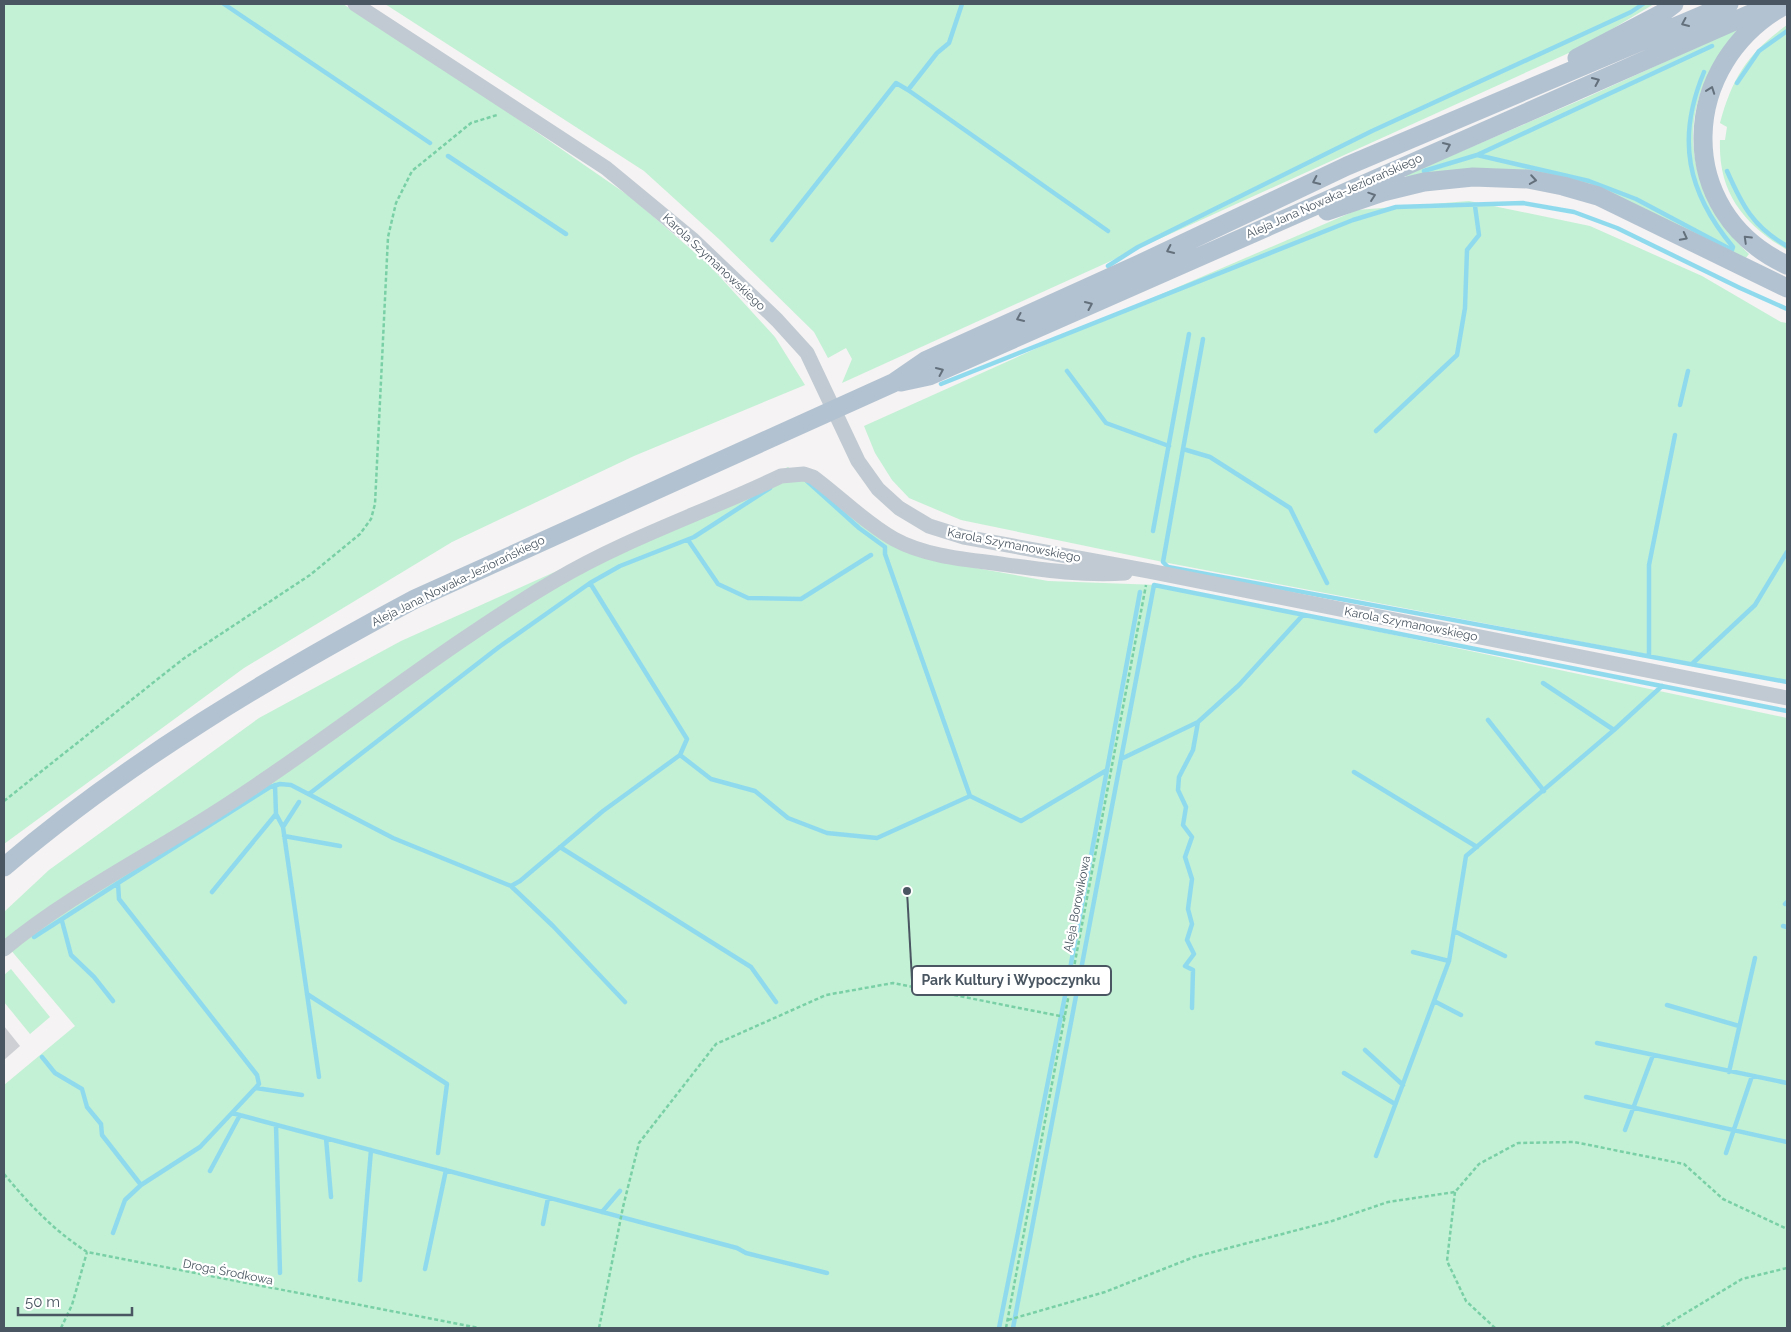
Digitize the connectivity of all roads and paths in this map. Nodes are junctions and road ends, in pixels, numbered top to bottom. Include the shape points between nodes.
1 (355, 4) edge
2 (1674, 4) edge
3 (1729, 4) edge
4 (1773, 4) edge
5 (1787, 4) edge
6 (1489, 104) junction
7 (518, 109) junction
8 (1242, 236) junction
9 (1787, 265) edge
10 (1787, 288) edge
11 (893, 383) junction
12 (1149, 571) junction
13 (1787, 698) edge
14 (4, 801) edge
15 (4, 867) edge
16 (4, 949) edge
17 (1065, 1017) junction
18 (4, 1174) edge
19 (1455, 1192) junction
20 (1787, 1229) edge
21 (87, 1252) junction
22 (1787, 1268) edge
23 (1008, 1320) junction
24 (61, 1328) edge
25 (479, 1328) edge
26 (599, 1328) edge
27 (1006, 1328) edge
28 (1495, 1328) edge
29 (1661, 1328) edge

1 - 7 street, Karola Szymanowskiego
2 - 6 main road via 1661,14
3 -> 6 main road, Aleja Jana Nowaka-Jeziorańskiego
8 -> 4 main road, Aleja Jana Nowaka-Jeziorańskiego
9 -> 5 main road via 1751,243 1724,210 1713,190 1705,161 1702,130 1706,101 1729,53 1747,32
6 -> 11 main road, Aleja Jana Nowaka-Jeziorańskiego via 925,360
7 - 12 street, Karola Szymanowskiego via 606,168 667,216 790,333 812,363 858,462 878,489 899,508 929,526 964,537
7 - 14 path via 471,123 412,171 396,204 388,237 376,504 371,519 360,534 310,575 182,659
8 -> 10 main road via 1424,182 1473,177 1528,179 1598,196
11 -> 8 main road, Aleja Jana Nowaka-Jeziorańskiego via 929,376
11 - 15 main road, Aleja Jana Nowaka-Jeziorańskiego via 415,599 342,638 202,722 98,794
12 - 13 street, Karola Szymanowskiego
12 - 16 street via 1061,573 956,558 924,550 896,540 871,525 813,476 781,476 556,579 251,789 79,896
12 - 17 path, Aleja Borowikowa
17 - 23 path, Aleja Borowikowa
17 - 26 path via 893,983 826,995 716,1044 640,1143 623,1207
18 - 21 path, Droga Środkowa via 37,1214
19 - 20 path via 1479,1164 1518,1143 1574,1142 1684,1164 1723,1199
19 - 23 path via 1388,1202 1332,1221 1194,1256 1105,1292
19 - 28 path via 1447,1262 1466,1301
21 - 24 path via 72,1305
21 - 25 path, Droga Środkowa
22 - 29 path via 1742,1279
23 - 27 path, Aleja Borowikowa

